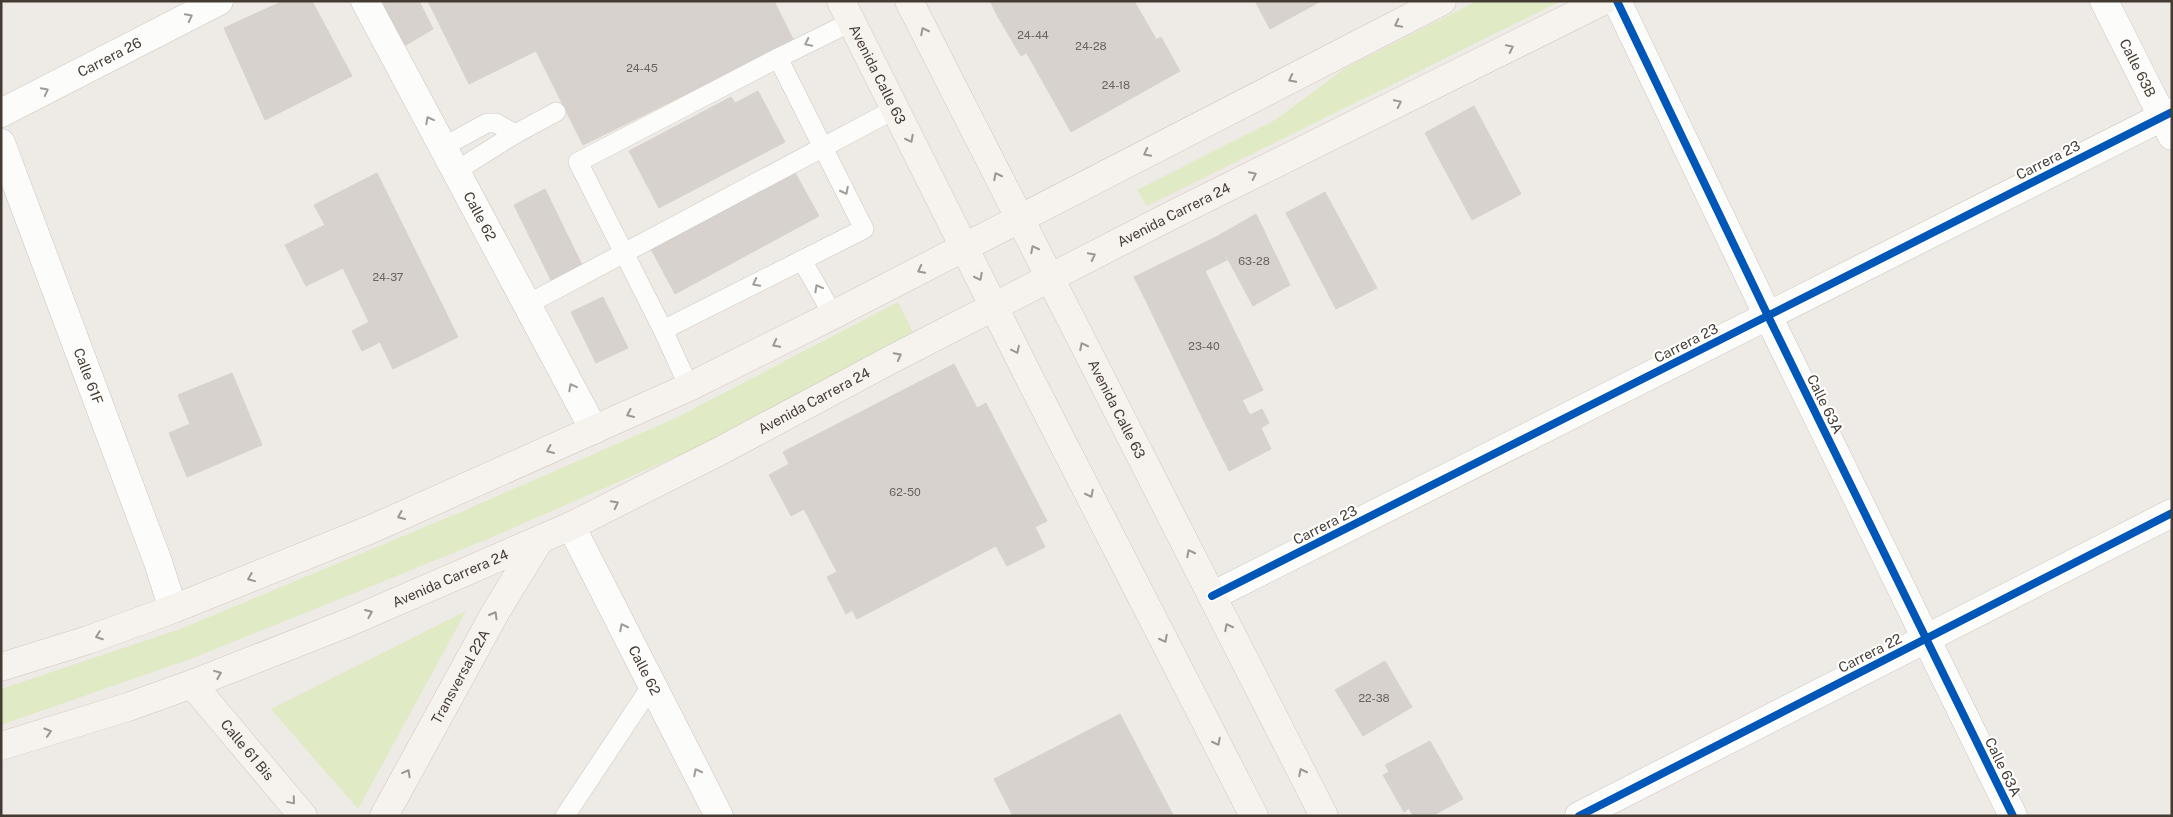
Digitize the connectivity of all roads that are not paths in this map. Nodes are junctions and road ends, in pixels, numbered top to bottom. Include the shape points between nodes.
1 (220, 1) edge
2 (365, 1) edge
3 (909, 1) edge
4 (1442, 1) edge
5 (1603, 1) edge
6 (1617, 1) edge
7 (2104, 1) edge
8 (846, 11) edge
9 (778, 58) junction
10 (895, 109) junction
11 (556, 112) dead end
12 (1, 113) edge
13 (2169, 122) edge
14 (515, 134) junction
15 (1, 143) edge
16 (443, 147) junction
17 (823, 147) junction
18 (456, 171) junction
19 (1019, 219) junction
20 (964, 248) junction
21 (624, 253) junction
22 (802, 260) junction
23 (1048, 278) junction
24 (528, 304) junction
25 (994, 306) junction
26 (833, 315) junction
27 (1768, 316) junction
28 (663, 330) junction
29 (690, 387) junction
30 (594, 430) junction
31 (2172, 513) edge
32 (571, 526) junction
33 (539, 540) junction
34 (1212, 596) junction
35 (173, 609) junction
36 (1926, 638) junction
37 (1, 668) edge
38 (192, 684) junction
39 (652, 685) junction
40 (1, 746) edge
41 (303, 816) edge
42 (384, 816) edge
43 (565, 816) edge
44 (719, 816) edge
45 (1254, 816) edge
46 (1324, 816) edge
47 (1579, 816) edge
48 (2013, 816) edge

12 -> 1 street, Carrera 26
16 -> 2 street, Calle 62
19 -> 3 main road, Avenida Calle 63
4 -> 19 main road
23 -> 5 main road, Avenida Carrera 24
6 - 27 street, Calle 63A
7 - 13 street, Calle 63B
8 -> 9 lane
8 - 10 main road, Avenida Calle 63
9 - 17 lane
9 - 21 lane via 578,162
10 - 17 lane
10 -> 20 main road, Avenida Calle 63
11 - 14 lane
13 - 27 street, Carrera 23
14 - 16 lane via 496,123 487,123
14 - 18 lane
15 - 35 street, Calle 61F
16 - 18 street, Calle 62
17 - 21 lane
17 -> 22 lane via 864,229
18 - 24 street, Calle 62
19 - 20 main road
23 -> 19 main road, Avenida Calle 63
20 -> 25 main road, Avenida Calle 63
20 -> 26 main road
21 - 24 lane
21 - 28 lane
26 -> 22 lane
22 -> 28 lane
23 - 25 main road, Avenida Carrera 24
34 -> 23 main road, Avenida Calle 63
30 -> 24 street, Calle 62
32 -> 25 main road, Avenida Carrera 24
25 -> 45 main road, Avenida Calle 63
26 -> 29 main road
27 - 34 street, Carrera 23
27 - 36 street, Calle 63A
28 - 29 lane
29 -> 30 main road
30 -> 35 main road via 374,528
31 - 36 street, Carrera 22
32 - 33 main road, Avenida Carrera 24
39 -> 32 street, Calle 62
38 -> 33 main road, Avenida Carrera 24 via 345,624
42 -> 33 main road, Transversal 22A via 495,613
46 -> 34 main road, Avenida Calle 63
35 -> 37 main road
36 - 47 street, Carrera 22
36 - 48 street, Calle 63A
40 -> 38 main road, Avenida Carrera 24
38 -> 41 main road, Calle 61 Bis
39 - 43 lane
44 -> 39 street, Calle 62

